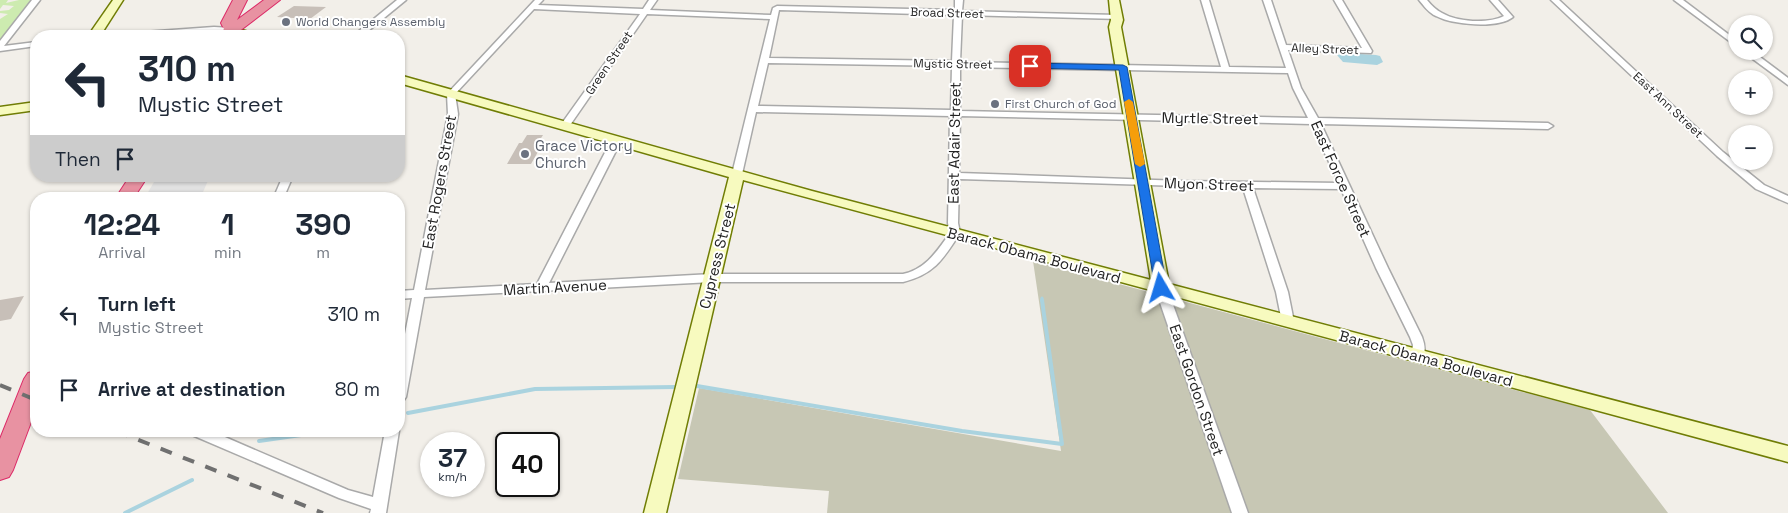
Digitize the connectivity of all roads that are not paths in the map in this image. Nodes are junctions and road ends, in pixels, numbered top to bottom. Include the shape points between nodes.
1 (36, 0) edge
2 (118, 0) edge
3 (240, 0) edge
4 (273, 0) edge
5 (402, 0) edge
6 (653, 0) edge
7 (959, 0) edge
8 (1114, 0) edge
9 (1205, 0) edge
10 (1267, 0) edge
11 (1338, 0) edge
12 (1423, 0) edge
13 (1494, 0) edge
14 (1555, 0) edge
15 (1678, 0) edge
16 (536, 3) edge
17 (778, 4) edge
18 (645, 12) junction
19 (958, 14) junction
20 (775, 17) junction
21 (1117, 17) junction
22 (98, 30) edge
23 (200, 30) edge
24 (218, 30) edge
25 (228, 30) edge
26 (232, 30) edge
27 (364, 30) edge
28 (1728, 38) edge
29 (30, 44) edge
30 (0, 47) edge
31 (1284, 48) junction
32 (764, 60) junction
33 (1758, 60) edge
34 (956, 64) junction
35 (1123, 67) junction
36 (1226, 70) junction
37 (1291, 71) junction
38 (405, 81) edge
39 (1788, 82) edge
40 (451, 94) junction
41 (30, 107) edge
42 (753, 109) junction
43 (0, 111) edge
44 (956, 114) junction
45 (1131, 116) junction
46 (1315, 121) junction
47 (565, 126) junction
48 (1548, 126) dead end
49 (616, 141) junction
50 (737, 174) junction
51 (954, 176) junction
52 (1143, 182) junction
53 (1247, 185) junction
54 (1344, 186) junction
55 (1788, 200) edge
56 (955, 233) junction
57 (712, 278) junction
58 (541, 288) junction
59 (1161, 288) junction
60 (419, 294) junction
61 (405, 295) edge
62 (1288, 322) junction
63 (1417, 356) junction
64 (405, 365) edge
65 (30, 394) edge
66 (211, 437) edge
67 (391, 437) edge
68 (1788, 454) edge
69 (0, 470) edge
70 (379, 509) edge
71 (655, 513) edge
72 (1240, 513) edge

1 - 30 street
2 - 22 main road
3 - 25 highway via 228,23
4 - 26 highway
5 - 27 street
6 - 18 street, Green Street
7 - 19 street, East Adair Street
8 - 21 street, East Gordon Street
9 - 36 street
10 - 31 street, East Force Street
11 - 31 street, Alley Street via 1368,51
12 - 13 street via 1449,19 1500,21 1509,16
14 - 55 street, East Ann Street via 1734,166 1760,186
15 - 28 street
16 - 18 street
16 - 40 street, East Rogers Street
17 - 19 street, Broad Street
17 - 20 street, Cypress Street
18 - 20 street
18 - 47 street, Green Street
19 - 21 street, Broad Street
19 - 34 street, East Adair Street
20 - 32 street, Cypress Street
21 - 35 street, East Gordon Street via 1115,27
23 - 24 street
29 - 30 street
31 - 37 street, East Force Street
32 - 34 street, Mystic Street
32 - 42 street, Cypress Street
33 - 39 street
34 - 35 street, Mystic Street
34 - 44 street, East Adair Street
35 - 36 street, Mystic Street
35 - 45 street, East Gordon Street
36 - 37 street, Mystic Street
37 - 46 street, East Force Street
38 - 40 main road, Barack Obama Boulevard
40 - 47 main road, Barack Obama Boulevard
40 - 60 street, East Rogers Street via 453,114
41 - 43 main road
42 - 44 street, Myrtle Street
42 - 50 street, Cypress Street
44 - 45 street, Myrtle Street
44 - 51 street, East Adair Street
45 - 46 street, Myrtle Street
45 - 52 street, East Gordon Street
46 - 48 street, Myrtle Street
46 - 54 street, East Force Street
47 - 49 main road, Barack Obama Boulevard
49 - 50 main road, Barack Obama Boulevard
49 - 58 street
50 - 56 main road, Barack Obama Boulevard
50 - 57 main road, Cypress Street
51 - 52 street, Myon Street
51 - 56 street, East Adair Street
52 - 53 street, Myon Street
52 - 59 street, East Gordon Street
53 - 54 street, Myon Street
53 - 62 street via 1282,292
54 - 63 street, East Force Street via 1416,337 1419,344
56 - 57 street via 928,268 903,278
56 - 59 main road, Barack Obama Boulevard
57 - 58 street, Martin Avenue
57 - 71 main road, Cypress Street
58 - 60 street, Martin Avenue
59 - 62 main road, Barack Obama Boulevard
59 - 72 street, East Gordon Street
60 - 61 street, Martin Avenue
60 - 64 street, East Rogers Street
62 - 63 main road, Barack Obama Boulevard
63 - 68 main road, Barack Obama Boulevard
65 - 69 highway
66 - 70 street
67 - 70 street

